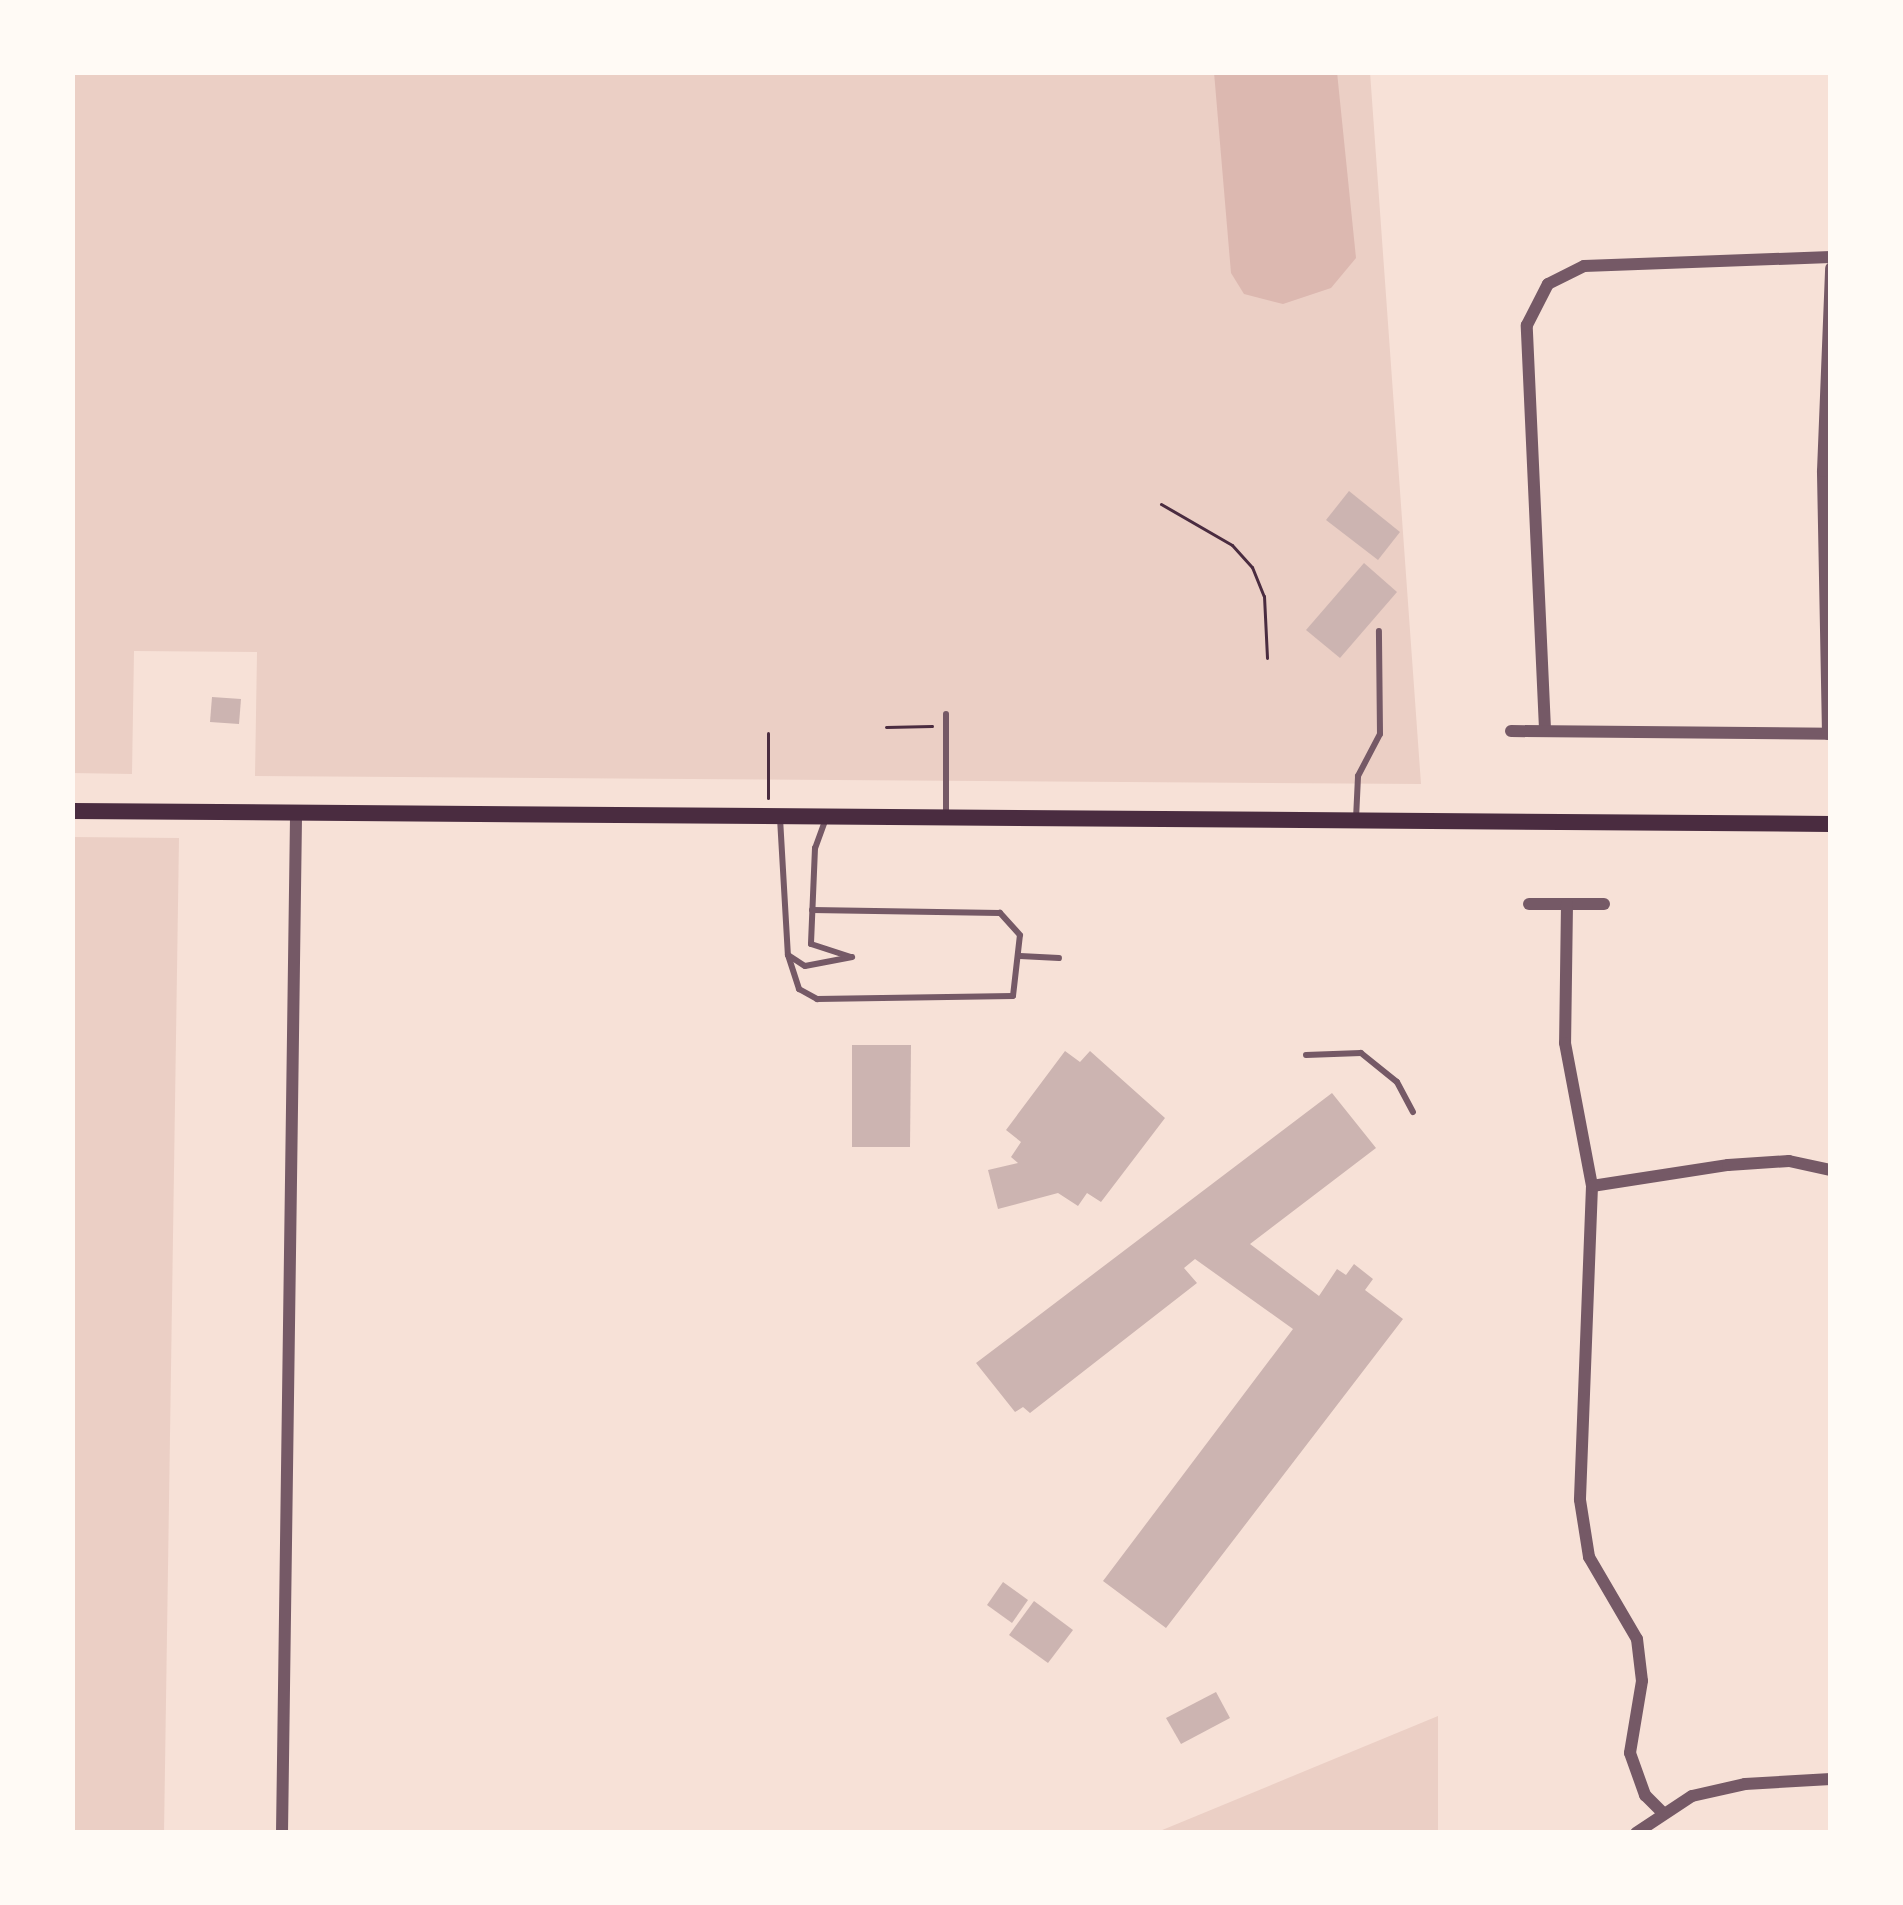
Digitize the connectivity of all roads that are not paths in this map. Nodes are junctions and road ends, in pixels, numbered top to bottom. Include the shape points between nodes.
1 (1831, 257) edge
2 (1831, 268) edge
3 (1827, 471) edge
4 (1379, 631) dead end
5 (946, 714) dead end
6 (1545, 730) junction
7 (1510, 731) dead end
8 (1830, 734) edge
9 (72, 811) edge
10 (296, 812) junction
11 (774, 817) junction
12 (826, 818) junction
13 (946, 818) junction
14 (1356, 821) junction
15 (1831, 824) edge
16 (1529, 904) dead end
17 (1567, 904) junction
18 (1604, 904) dead end
19 (812, 910) junction
20 (788, 955) junction
21 (1020, 956) junction
22 (1060, 958) dead end
23 (1306, 1055) dead end
24 (1413, 1112) dead end
25 (1831, 1170) edge
26 (1592, 1186) junction
27 (1831, 1779) edge
28 (1661, 1811) junction
29 (282, 1833) edge
30 (1636, 1833) edge

1 - 6 street via 1584,266 1548,284 1527,325
2 - 3 street
3 - 8 street
4 - 14 lane via 1380,734 1358,776
5 - 13 lane
6 - 7 street
6 - 8 street
9 - 10 main road
10 - 11 main road
10 - 29 street
11 - 12 main road
11 - 20 lane
12 - 13 main road
12 - 19 lane via 814,848
13 - 14 main road
14 - 15 main road
16 - 17 street
17 - 18 street
17 - 26 street via 1564,1042
19 - 20 lane via 811,944 852,958 805,966
19 - 21 lane via 1000,913 1020,935
20 - 21 lane via 799,989 817,999 1001,1002 1013,996
21 - 22 lane
23 - 24 lane via 1361,1053 1396,1082
25 - 26 street via 1789,1161 1728,1165
26 - 28 street via 1580,1500 1589,1557 1637,1639 1642,1681 1630,1753 1645,1795
27 - 28 street via 1745,1784
28 - 30 street

